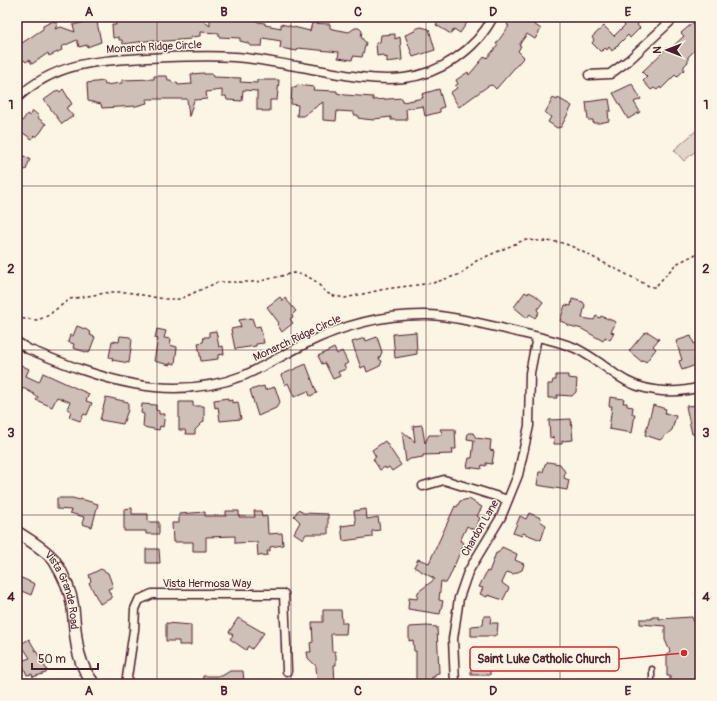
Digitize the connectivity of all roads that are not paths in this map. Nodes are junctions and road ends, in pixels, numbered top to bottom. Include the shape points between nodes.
1 (493, 17) edge
2 (675, 17) edge
3 (589, 76) dead end
4 (17, 98) edge
5 (537, 337) junction
6 (17, 342) edge
7 (700, 387) edge
8 (423, 486) dead end
9 (508, 500) junction
10 (17, 532) edge
11 (652, 669) dead end
12 (287, 671) dead end
13 (94, 684) edge
14 (126, 684) edge
15 (455, 684) edge
16 (652, 684) edge

1 - 4 street, Monarch Ridge Circle via 478,38 461,54 433,71 412,77 368,78 235,57 115,60 86,62 60,70
2 - 3 street via 629,60 610,74
5 - 6 street, Monarch Ridge Circle via 451,317 427,315 378,319 352,324 323,336 244,375 212,383 173,387 145,386 110,380 28,350
5 - 7 street, Monarch Ridge Circle via 572,346 620,378 638,386 662,390 688,390
5 - 9 street, Chardon Lane via 530,373 529,426 518,474
8 - 9 street via 444,480
9 - 15 street, Chardon Lane via 501,517 474,559 459,598 453,639
10 - 13 street, Vista Grande Road via 53,559 66,582 73,607 77,650 83,668
11 - 16 lane
12 - 14 street, Vista Hermosa Way via 284,594 152,594 139,600 135,609

